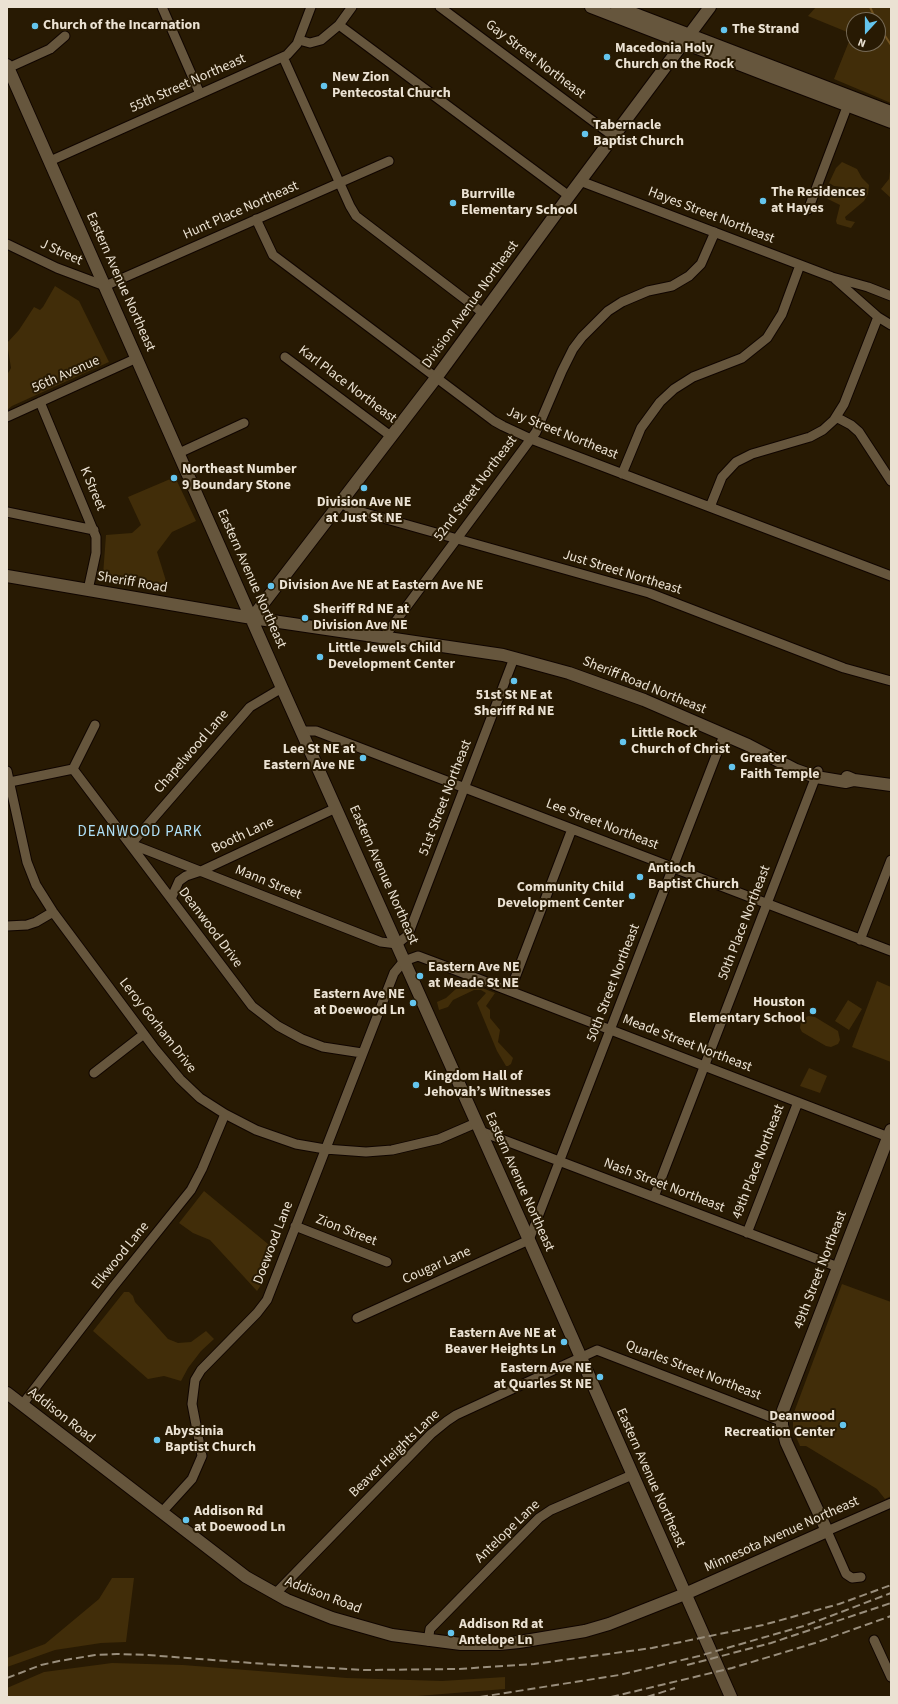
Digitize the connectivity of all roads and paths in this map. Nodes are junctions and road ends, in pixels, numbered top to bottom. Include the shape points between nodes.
1 (162, 7) edge
2 (311, 7) edge
3 (352, 7) edge
4 (440, 7) edge
5 (591, 7) edge
6 (617, 7) edge
7 (710, 7) edge
8 (339, 26) junction
9 (65, 36) dead end
10 (686, 39) junction
11 (299, 40) junction
12 (283, 57) junction
13 (740, 65) junction
14 (8, 66) edge
15 (778, 68) junction
16 (820, 84) junction
17 (792, 85) junction
18 (200, 94) junction
19 (849, 100) junction
20 (891, 112) edge
21 (891, 122) edge
22 (613, 136) junction
23 (50, 161) junction
24 (389, 161) dead end
25 (580, 181) junction
26 (339, 183) junction
27 (568, 196) junction
28 (808, 210) dead end
29 (256, 220) junction
30 (714, 232) junction
31 (7, 244) edge
32 (800, 265) junction
33 (832, 277) junction
34 (105, 286) junction
35 (891, 296) edge
36 (483, 313) junction
37 (878, 317) junction
38 (891, 325) edge
39 (285, 357) dead end
40 (137, 358) junction
41 (436, 378) junction
42 (40, 402) junction
43 (7, 417) edge
44 (836, 417) junction
45 (244, 423) dead end
46 (392, 437) junction
47 (531, 439) junction
48 (179, 454) junction
49 (622, 474) junction
50 (891, 481) edge
51 (341, 503) junction
52 (710, 507) junction
53 (7, 512) edge
54 (94, 530) junction
55 (456, 539) junction
56 (7, 576) edge
57 (891, 576) edge
58 (88, 590) junction
59 (252, 618) junction
60 (384, 637) junction
61 (514, 658) junction
62 (891, 681) edge
63 (282, 688) junction
64 (95, 725) dead end
65 (302, 731) junction
66 (724, 735) junction
67 (73, 769) junction
68 (7, 771) edge
69 (817, 774) junction
70 (10, 782) junction
71 (891, 785) edge
72 (464, 788) junction
73 (336, 808) junction
74 (572, 829) junction
75 (131, 844) junction
76 (891, 860) edge
77 (673, 868) junction
78 (201, 871) junction
79 (171, 899) junction
80 (767, 904) junction
81 (53, 912) junction
82 (7, 926) edge
83 (860, 940) junction
84 (397, 944) junction
85 (891, 951) edge
86 (404, 961) junction
87 (510, 991) junction
88 (610, 1030) junction
89 (144, 1034) junction
90 (362, 1053) junction
91 (705, 1066) junction
92 (94, 1073) dead end
93 (798, 1102) junction
94 (225, 1114) junction
95 (478, 1127) junction
96 (890, 1135) edge
97 (325, 1150) junction
98 (560, 1161) junction
99 (654, 1197) junction
100 (295, 1226) junction
101 (747, 1233) junction
102 (529, 1240) junction
103 (387, 1262) dead end
104 (838, 1267) junction
105 (357, 1318) dead end
106 (580, 1357) junction
107 (7, 1393) edge
108 (22, 1405) junction
109 (782, 1422) junction
110 (632, 1475) junction
111 (891, 1503) edge
112 (162, 1512) junction
113 (827, 1531) junction
114 (861, 1577) dead end
115 (276, 1594) junction
116 (685, 1594) junction
117 (874, 1640) dead end
118 (428, 1641) junction
119 (891, 1677) edge
120 (731, 1697) edge

1 - 18 street
2 - 11 street, 55th Street Northeast
3 - 8 street
4 - 22 street, Gay Street Northeast
5 - 10 main road
6 - 10 main road
7 - 10 main road, Division Avenue Northeast
8 - 11 street via 316,43
8 - 27 street
9 - 14 street via 50,49
10 - 13 main road
10 - 15 main road
10 - 22 main road, Division Avenue Northeast
11 - 12 street, 55th Street Northeast via 294,50
12 - 18 street, 55th Street Northeast
12 - 26 street
13 - 15 main road via 756,66 773,72
13 - 17 main road
14 - 23 main road, Eastern Avenue Northeast
15 - 16 main road
16 - 17 main road via 796,81
16 - 19 main road
17 - 19 main road
18 - 23 street, 55th Street Northeast
19 - 20 main road
19 - 21 main road
19 - 28 street
22 - 25 main road, Division Avenue Northeast
23 - 34 main road, Eastern Avenue Northeast
24 - 26 street, Hunt Place Northeast
25 - 27 main road, Division Avenue Northeast
25 - 30 street, Hayes Street Northeast
26 - 29 street, Hunt Place Northeast
26 - 36 street via 361,222
27 - 36 main road, Division Avenue Northeast
29 - 34 street, Hunt Place Northeast
29 - 41 street, Jay Street Northeast via 273,254
30 - 32 street, Hayes Street Northeast
30 - 47 street, 52nd Street Northeast via 701,264 689,276 672,286 648,291 622,302 608,311 582,337 569,356
31 - 34 street, J Street via 57,268
32 - 33 street, Hayes Street Northeast
32 - 49 street via 782,314 767,338 742,358 693,377 668,394 641,428
33 - 35 street, Hayes Street Northeast
33 - 37 street, Hayes Street Northeast
34 - 40 main road, Eastern Avenue Northeast
36 - 41 main road, Division Avenue Northeast
37 - 38 street, Hayes Street Northeast
37 - 44 street via 843,407
39 - 46 street, Karl Place Northeast
40 - 42 street, 56th Avenue
40 - 48 main road, Eastern Avenue Northeast
41 - 46 main road, Division Avenue Northeast
41 - 47 street, Jay Street Northeast via 494,421
42 - 43 street, 56th Avenue
42 - 54 street, K Street
44 - 50 street via 859,432
44 - 52 street via 823,430 810,437 752,454 736,462 722,477
45 - 48 street
46 - 51 main road, Division Avenue Northeast
47 - 49 street, Jay Street Northeast
47 - 55 street, 52nd Street Northeast
48 - 59 main road, Eastern Avenue Northeast
49 - 52 street, Jay Street Northeast
51 - 55 street, Just Street Northeast via 351,509
51 - 59 main road, Division Avenue Northeast
52 - 57 street, Jay Street Northeast
53 - 54 street
54 - 58 street, K Street via 97,547
55 - 60 street, 52nd Street Northeast
55 - 62 street, Just Street Northeast via 649,593 844,668
56 - 58 main road, Sheriff Road
58 - 59 main road, Sheriff Road
59 - 60 main road, Sheriff Road Northeast
59 - 63 main road, Eastern Avenue Northeast
60 - 61 main road, Sheriff Road Northeast via 472,650 505,660
61 - 66 main road, Sheriff Road Northeast via 615,688
61 - 72 street, 51st Street Northeast
63 - 65 main road, Eastern Avenue Northeast
63 - 75 street, Chapelwood Lane via 250,707
64 - 67 street
65 - 72 street, Lee Street Northeast via 316,731
65 - 73 main road, Eastern Avenue Northeast
66 - 69 main road, Sheriff Road Northeast via 787,766
66 - 77 street, 50th Street Northeast
67 - 70 street
67 - 75 street, Deanwood Drive
68 - 70 street, Leroy Gorham Drive
69 - 71 main road, Sheriff Road Northeast via 846,782 854,780
69 - 80 street, 50th Place Northeast
70 - 81 street, Leroy Gorham Drive via 33,879
72 - 74 street, Lee Street Northeast
72 - 84 street, 51st Street Northeast via 408,935
73 - 78 street, Booth Lane
73 - 84 main road, Eastern Avenue Northeast
74 - 77 street, Lee Street Northeast
74 - 87 street
75 - 78 street, Mann Street
75 - 79 street, Deanwood Drive
76 - 83 street
77 - 80 street, Lee Street Northeast
77 - 88 street, 50th Street Northeast
78 - 79 street, Booth Lane via 179,881
78 - 84 street, Mann Street via 381,942
79 - 90 street, Deanwood Drive via 252,1006 302,1039 323,1047
80 - 83 street, Lee Street Northeast
80 - 91 street, 50th Place Northeast
81 - 82 street via 32,924
81 - 89 street, Leroy Gorham Drive
83 - 85 street, Lee Street Northeast
84 - 86 main road, Eastern Avenue Northeast
86 - 87 street, Meade Street Northeast via 418,956
86 - 90 street, Doewood Lane via 394,973
86 - 95 main road, Eastern Avenue Northeast
87 - 88 street, Meade Street Northeast
88 - 91 street, Meade Street Northeast
88 - 98 street, 50th Street Northeast
89 - 92 street
89 - 94 street, Leroy Gorham Drive via 180,1079 200,1098
90 - 97 street, Doewood Lane
91 - 93 street, Meade Street Northeast
91 - 99 street, 50th Place Northeast
93 - 96 street, Meade Street Northeast
93 - 101 street, 49th Place Northeast
94 - 97 street, Leroy Gorham Drive via 277,1138
94 - 108 street, Elkwood Lane via 191,1190
95 - 97 street, Leroy Gorham Drive via 392,1150
95 - 98 street, Nash Street Northeast
95 - 102 main road, Eastern Avenue Northeast
96 - 104 main road, 49th Street Northeast
97 - 100 street, Doewood Lane
98 - 99 street, Nash Street Northeast
98 - 102 street, 50th Street Northeast
99 - 101 street, Nash Street Northeast
100 - 103 street, Zion Street
100 - 112 street, Doewood Lane via 267,1300 201,1370 195,1380 192,1409 202,1456 192,1479
101 - 104 street, Nash Street Northeast
102 - 105 street, Cougar Lane
102 - 106 main road, Eastern Avenue Northeast
104 - 109 main road, 49th Street Northeast via 782,1412
106 - 109 street, Quarles Street Northeast via 597,1350
106 - 110 main road, Eastern Avenue Northeast
106 - 115 street, Beaver Heights Lane via 447,1421 431,1434
107 - 108 main road, Addison Road
108 - 112 main road, Addison Road
109 - 113 main road via 786,1442
110 - 116 main road, Eastern Avenue Northeast
110 - 118 street, Antelope Lane via 551,1510 539,1518 430,1629
111 - 113 street, Minnesota Avenue Northeast
112 - 115 main road, Addison Road via 246,1577
113 - 114 street via 846,1574 852,1578
113 - 116 main road, Minnesota Avenue Northeast
115 - 118 main road, Addison Road via 355,1625
116 - 118 main road, Addison Road via 609,1624 544,1639 489,1644
116 - 120 main road, Eastern Avenue Northeast
117 - 119 street

